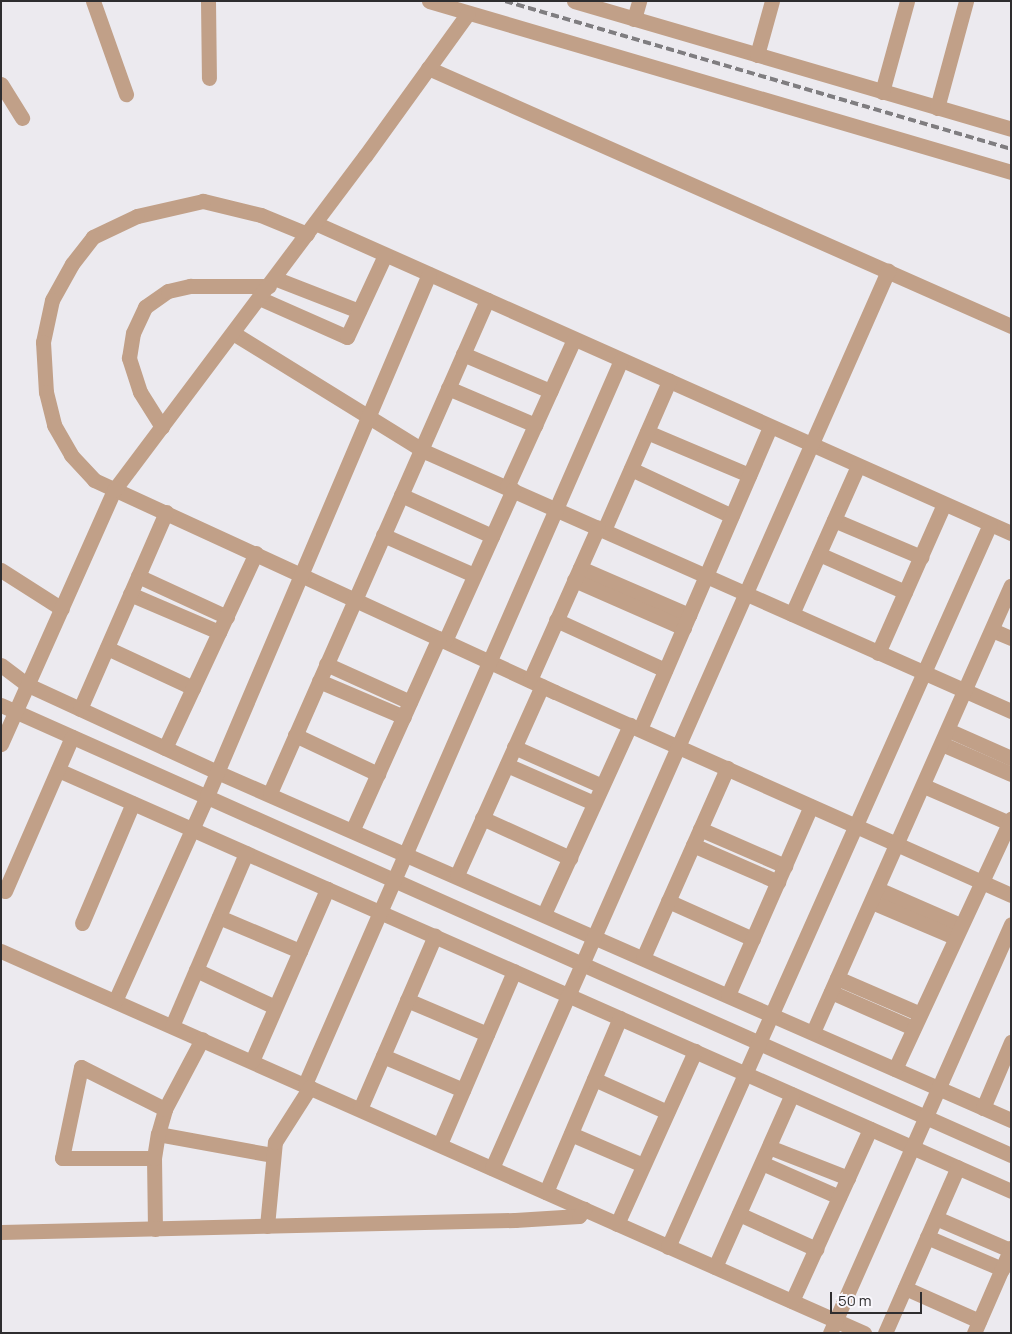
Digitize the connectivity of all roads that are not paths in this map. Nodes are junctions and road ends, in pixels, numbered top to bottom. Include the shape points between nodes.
1 (93, 1) edge
2 (208, 1) edge
3 (429, 1) edge
4 (574, 1) edge
5 (639, 1) edge
6 (772, 1) edge
7 (907, 1) edge
8 (966, 1) edge
9 (468, 13) junction
10 (634, 19) junction
11 (757, 55) junction
12 (428, 68) junction
13 (209, 78) dead end
14 (1, 84) edge
15 (882, 92) junction
16 (126, 94) dead end
17 (937, 108) junction
18 (22, 118) dead end
19 (1011, 130) edge
20 (1011, 172) edge
21 (311, 229) junction
22 (385, 255) junction
23 (888, 271) junction
24 (429, 274) junction
25 (267, 287) junction
26 (487, 300) junction
27 (359, 312) junction
28 (1011, 326) edge
29 (233, 333) junction
30 (574, 339) junction
31 (463, 354) junction
32 (621, 360) junction
33 (669, 381) junction
34 (448, 388) junction
35 (550, 391) junction
36 (369, 416) junction
37 (535, 425) junction
38 (162, 427) junction
39 (770, 427) junction
40 (647, 432) junction
41 (811, 445) junction
42 (421, 449) junction
43 (858, 466) junction
44 (631, 469) junction
45 (749, 476) junction
46 (510, 489) junction
47 (114, 490) junction
48 (401, 495) junction
49 (944, 504) junction
50 (556, 509) junction
51 (166, 512) junction
52 (732, 516) junction
53 (834, 520) junction
54 (990, 524) junction
55 (601, 529) junction
56 (1011, 534) edge
57 (383, 536) junction
58 (492, 536) junction
59 (256, 554) junction
60 (819, 554) junction
61 (921, 557) junction
62 (1, 570) edge
63 (302, 574) junction
64 (577, 574) junction
65 (474, 575) junction
66 (138, 576) junction
67 (706, 576) junction
68 (1010, 590) edge
69 (905, 592) junction
70 (745, 593) junction
71 (130, 594) junction
72 (355, 599) junction
73 (62, 609) junction
74 (792, 614) junction
75 (227, 617) junction
76 (556, 620) junction
77 (686, 622) junction
78 (992, 630) junction
79 (220, 632) junction
80 (1011, 638) edge
81 (442, 639) junction
82 (107, 648) junction
83 (878, 653) junction
84 (489, 661) junction
85 (326, 664) junction
86 (1, 665) edge
87 (665, 670) junction
88 (923, 673) junction
89 (319, 681) junction
90 (536, 683) junction
91 (28, 685) junction
92 (193, 688) junction
93 (965, 691) junction
94 (410, 702) junction
95 (1, 705) edge
96 (80, 709) junction
97 (16, 712) junction
98 (1011, 712) edge
99 (404, 717) junction
100 (635, 727) junction
101 (295, 734) junction
102 (72, 737) junction
103 (945, 737) junction
104 (1, 744) edge
105 (677, 746) junction
106 (514, 747) junction
107 (165, 748) junction
108 (1011, 758) edge
109 (506, 765) junction
110 (727, 768) junction
111 (58, 770) junction
112 (217, 772) junction
113 (378, 774) junction
114 (1011, 774) edge
115 (602, 786) junction
116 (924, 786) junction
117 (270, 792) junction
118 (207, 796) junction
119 (133, 803) junction
120 (594, 803) junction
121 (811, 806) junction
122 (482, 818) junction
123 (1010, 821) edge
124 (855, 825) junction
125 (192, 829) junction
126 (353, 829) junction
127 (700, 829) junction
128 (693, 845) junction
129 (898, 845) junction
130 (406, 852) junction
131 (246, 853) junction
132 (570, 858) junction
133 (785, 866) junction
134 (456, 875) junction
135 (394, 879) junction
136 (778, 882) junction
137 (983, 883) junction
138 (327, 889) junction
139 (5, 891) dead end
140 (1011, 895) edge
141 (875, 896) junction
142 (668, 901) junction
143 (380, 912) junction
144 (544, 914) junction
145 (219, 917) junction
146 (82, 923) dead end
147 (1011, 924) edge
148 (957, 931) junction
149 (593, 935) junction
150 (435, 936) junction
151 (753, 939) junction
152 (300, 951) junction
153 (1, 952) edge
154 (643, 958) junction
155 (581, 962) junction
156 (196, 970) junction
157 (514, 971) junction
158 (838, 978) junction
159 (831, 992) junction
160 (567, 995) junction
161 (728, 995) junction
162 (407, 1000) junction
163 (115, 1001) junction
164 (275, 1007) junction
165 (770, 1014) junction
166 (920, 1014) junction
167 (620, 1018) junction
168 (172, 1026) junction
169 (913, 1028) junction
170 (813, 1032) junction
171 (487, 1034) junction
172 (202, 1039) junction
173 (758, 1042) junction
174 (695, 1051) junction
175 (383, 1056) junction
176 (1008, 1057) edge
177 (252, 1061) junction
178 (895, 1070) junction
179 (744, 1073) junction
180 (594, 1079) junction
181 (307, 1086) junction
182 (938, 1088) junction
183 (463, 1090) junction
184 (792, 1094) junction
185 (983, 1108) junction
186 (165, 1109) junction
187 (360, 1109) junction
188 (667, 1112) junction
189 (926, 1117) junction
190 (1011, 1120) edge
191 (870, 1129) junction
192 (158, 1134) junction
193 (571, 1134) junction
194 (440, 1144) junction
195 (769, 1146) junction
196 (912, 1147) junction
197 (272, 1155) junction
198 (1011, 1155) edge
199 (154, 1158) junction
200 (762, 1163) junction
201 (643, 1165) junction
202 (958, 1167) junction
203 (492, 1168) junction
204 (848, 1178) junction
205 (1011, 1191) edge
206 (546, 1192) junction
207 (839, 1197) junction
208 (584, 1209) junction
209 (738, 1214) junction
210 (936, 1218) junction
211 (617, 1224) junction
212 (267, 1226) junction
213 (155, 1229) junction
214 (1, 1232) edge
215 (927, 1237) junction
216 (668, 1247) junction
217 (816, 1249) junction
218 (1010, 1249) edge
219 (715, 1267) junction
220 (1002, 1269) junction
221 (905, 1288) junction
222 (792, 1301) junction
223 (833, 1326) edge
224 (976, 1327) edge
225 (864, 1333) edge
226 (885, 1333) edge

1 - 16 street
2 - 13 street
3 - 9 street
4 - 10 street
5 - 10 street
6 - 11 street
7 - 15 street
8 - 17 street
9 - 12 street
9 - 20 street
10 - 11 street
11 - 15 street
12 - 21 street
12 - 23 street
14 - 18 street
15 - 17 street
17 - 19 street
21 - 22 street
21 - 25 street
21 - 47 street via 203,201 137,216 94,237 72,264 52,300 43,342 46,392 54,425 71,455 94,480
22 - 24 street
22 - 27 street
23 - 28 street
23 - 41 street
24 - 26 street
24 - 36 street
25 - 27 street
25 - 27 street via 347,337
25 - 29 street
25 - 38 street via 190,286 168,291 145,307 133,333 129,358 140,392
26 - 30 street
26 - 31 street
29 - 36 street
29 - 38 street
30 - 32 street
30 - 35 street
31 - 34 street
31 - 35 street
32 - 33 street
32 - 50 street
33 - 39 street
33 - 40 street
34 - 37 street
34 - 42 street
35 - 37 street
36 - 42 street
36 - 63 street
37 - 46 street
38 - 47 street
39 - 41 street
39 - 45 street
40 - 44 street
40 - 45 street
41 - 43 street
41 - 70 street
42 - 46 street
42 - 48 street
43 - 49 street
43 - 53 street
44 - 52 street
44 - 55 street
45 - 52 street
46 - 50 street
46 - 58 street
47 - 51 street
47 - 73 street
48 - 57 street
48 - 58 street
49 - 54 street
49 - 61 street
50 - 55 street
50 - 84 street
51 - 59 street
51 - 66 street
52 - 67 street
53 - 60 street
53 - 61 street
54 - 56 street
54 - 88 street
55 - 64 street
55 - 67 street
57 - 65 street
57 - 72 street
58 - 65 street
59 - 63 street
59 - 75 street
60 - 69 street
60 - 74 street
61 - 69 street
62 - 73 street
63 - 72 street
63 - 112 street
64 - 76 street
64 - 77 street
65 - 81 street
66 - 71 street
66 - 75 street
67 - 70 street
67 - 77 street
68 - 78 street
69 - 83 street
70 - 74 street
70 - 105 street
71 - 79 street
71 - 82 street
72 - 81 street
72 - 85 street
73 - 91 street
74 - 83 street
75 - 79 street
76 - 87 street
76 - 90 street
77 - 87 street
78 - 80 street
78 - 93 street
79 - 92 street
81 - 84 street
81 - 94 street
82 - 92 street
82 - 96 street
83 - 88 street
84 - 90 street
84 - 130 street
85 - 89 street
85 - 94 street
86 - 91 street
87 - 100 street
88 - 93 street
88 - 124 street
89 - 99 street
89 - 101 street
90 - 100 street
90 - 106 street
91 - 96 street
91 - 97 street
92 - 107 street
93 - 98 street
93 - 103 street
94 - 99 street
95 - 97 street
96 - 107 street
97 - 102 street
97 - 104 street
99 - 113 street
100 - 105 street
100 - 115 street
101 - 113 street
101 - 117 street
102 - 111 street
102 - 118 street
103 - 108 street
103 - 114 street
103 - 116 street
105 - 110 street
105 - 149 street
106 - 109 street
106 - 115 street
107 - 112 street
109 - 120 street
109 - 122 street
110 - 121 street
110 - 127 street
111 - 119 street
111 - 139 street
112 - 117 street
112 - 118 street
113 - 126 street
115 - 120 street
116 - 123 street
116 - 129 street
117 - 126 street
118 - 125 street
118 - 135 street
119 - 125 street
119 - 146 street
120 - 132 street
121 - 124 street
121 - 133 street
122 - 132 street
122 - 134 street
123 - 137 street
124 - 129 street
124 - 165 street
125 - 131 street
125 - 163 street
126 - 130 street
127 - 128 street
127 - 133 street
128 - 136 street
128 - 142 street
129 - 137 street
129 - 141 street
130 - 134 street
130 - 135 street
131 - 138 street
131 - 145 street
132 - 144 street
133 - 136 street
134 - 144 street
135 - 143 street
135 - 155 street
136 - 151 street
137 - 140 street
137 - 148 street
138 - 143 street
138 - 152 street
141 - 148 street
141 - 158 street
142 - 151 street
142 - 154 street
143 - 150 street
143 - 181 street
144 - 149 street
145 - 152 street
145 - 156 street
147 - 182 street
148 - 166 street
149 - 154 street
149 - 155 street
150 - 157 street
150 - 162 street
151 - 161 street
152 - 164 street
153 - 163 street
154 - 161 street
155 - 160 street
155 - 173 street
156 - 164 street
156 - 168 street
157 - 160 street
157 - 171 street
158 - 159 street
158 - 166 street
159 - 169 street
159 - 170 street
160 - 167 street
160 - 203 street
161 - 165 street
162 - 171 street
162 - 175 street
163 - 168 street
164 - 177 street
165 - 170 street
165 - 173 street
166 - 169 street
167 - 174 street
167 - 180 street
168 - 172 street
169 - 178 street
170 - 178 street
171 - 183 street
172 - 177 street
172 - 186 street
173 - 179 street
173 - 189 street
174 - 179 street
174 - 188 street
175 - 183 street
175 - 187 street
176 - 185 street
177 - 181 street
178 - 182 street
179 - 184 street
179 - 216 street
180 - 188 street
180 - 193 street
181 - 187 street
181 - 197 street
182 - 185 street
182 - 189 street
183 - 194 street
184 - 191 street
184 - 195 street
185 - 190 street
186 - 192 street
186 - 199 street via 81,1067 62,1158
187 - 194 street
188 - 201 street
189 - 196 street
189 - 198 street
191 - 196 street
191 - 204 street
192 - 197 street
192 - 199 street
193 - 201 street
193 - 206 street
194 - 203 street
195 - 200 street
195 - 204 street
196 - 202 street
196 - 223 street
197 - 212 street
199 - 213 street
200 - 207 street
200 - 209 street
201 - 211 street
202 - 205 street
202 - 210 street
203 - 206 street
204 - 207 street
206 - 208 street
207 - 217 street
208 - 211 street
208 - 212 street via 579,1216 514,1220
209 - 217 street
209 - 219 street
210 - 215 street
210 - 218 street
211 - 216 street
212 - 213 street
213 - 214 street
215 - 220 street
215 - 221 street
216 - 219 street
217 - 222 street
218 - 220 street
219 - 222 street
220 - 224 street
221 - 224 street
221 - 226 street
222 - 223 street
223 - 225 street

